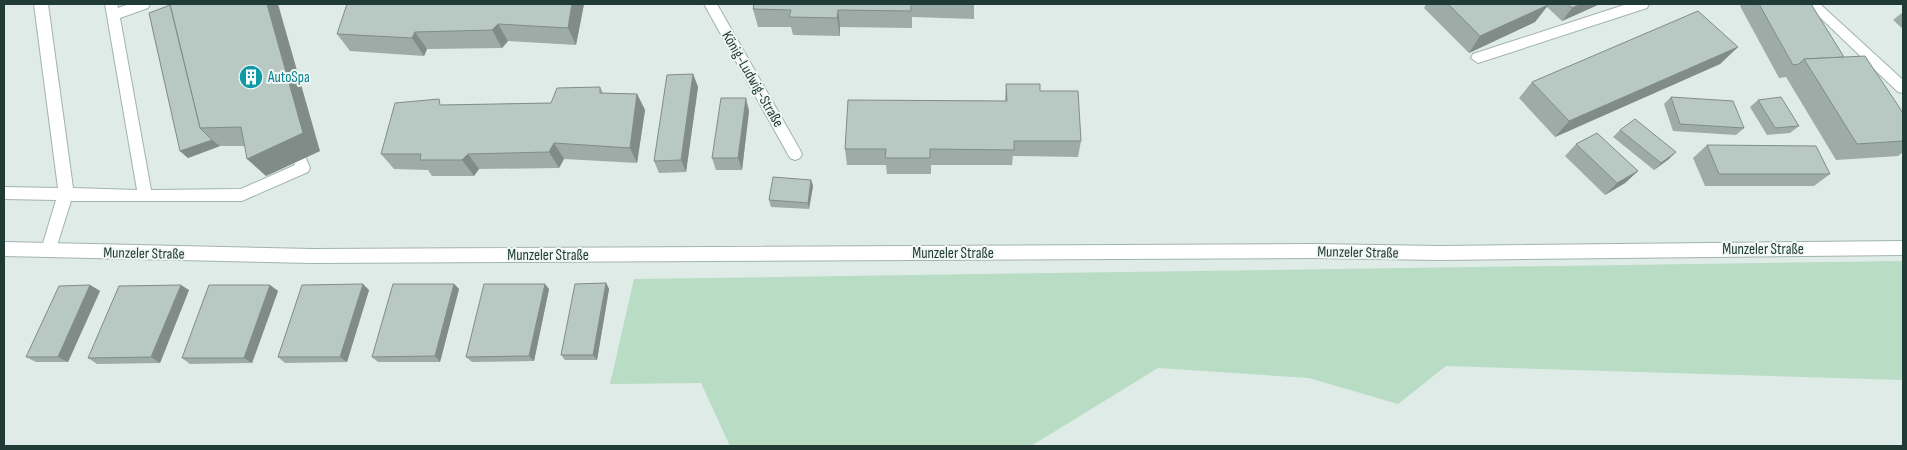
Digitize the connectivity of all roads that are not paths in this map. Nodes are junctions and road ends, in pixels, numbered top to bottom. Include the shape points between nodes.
1 (41, 4) edge
2 (143, 4) edge
3 (710, 4) edge
4 (1642, 4) edge
5 (1812, 4) edge
6 (112, 9) edge
7 (1478, 58) dead end
8 (1903, 88) edge
9 (795, 154) dead end
10 (300, 160) dead end
11 (4, 193) edge
12 (66, 193) junction
13 (145, 196) junction
14 (1903, 248) edge
15 (4, 249) edge
16 (49, 250) junction

1 - 12 street
2 - 6 street
3 - 9 street, König-Ludwig-Straße
4 - 7 street
5 - 8 street
6 - 13 street
10 - 13 street via 303,168 242,195
11 - 12 street
12 - 13 street
12 - 16 street
14 - 16 street, Munzeler Straße via 1440,253 312,256
15 - 16 street, Munzeler Straße

